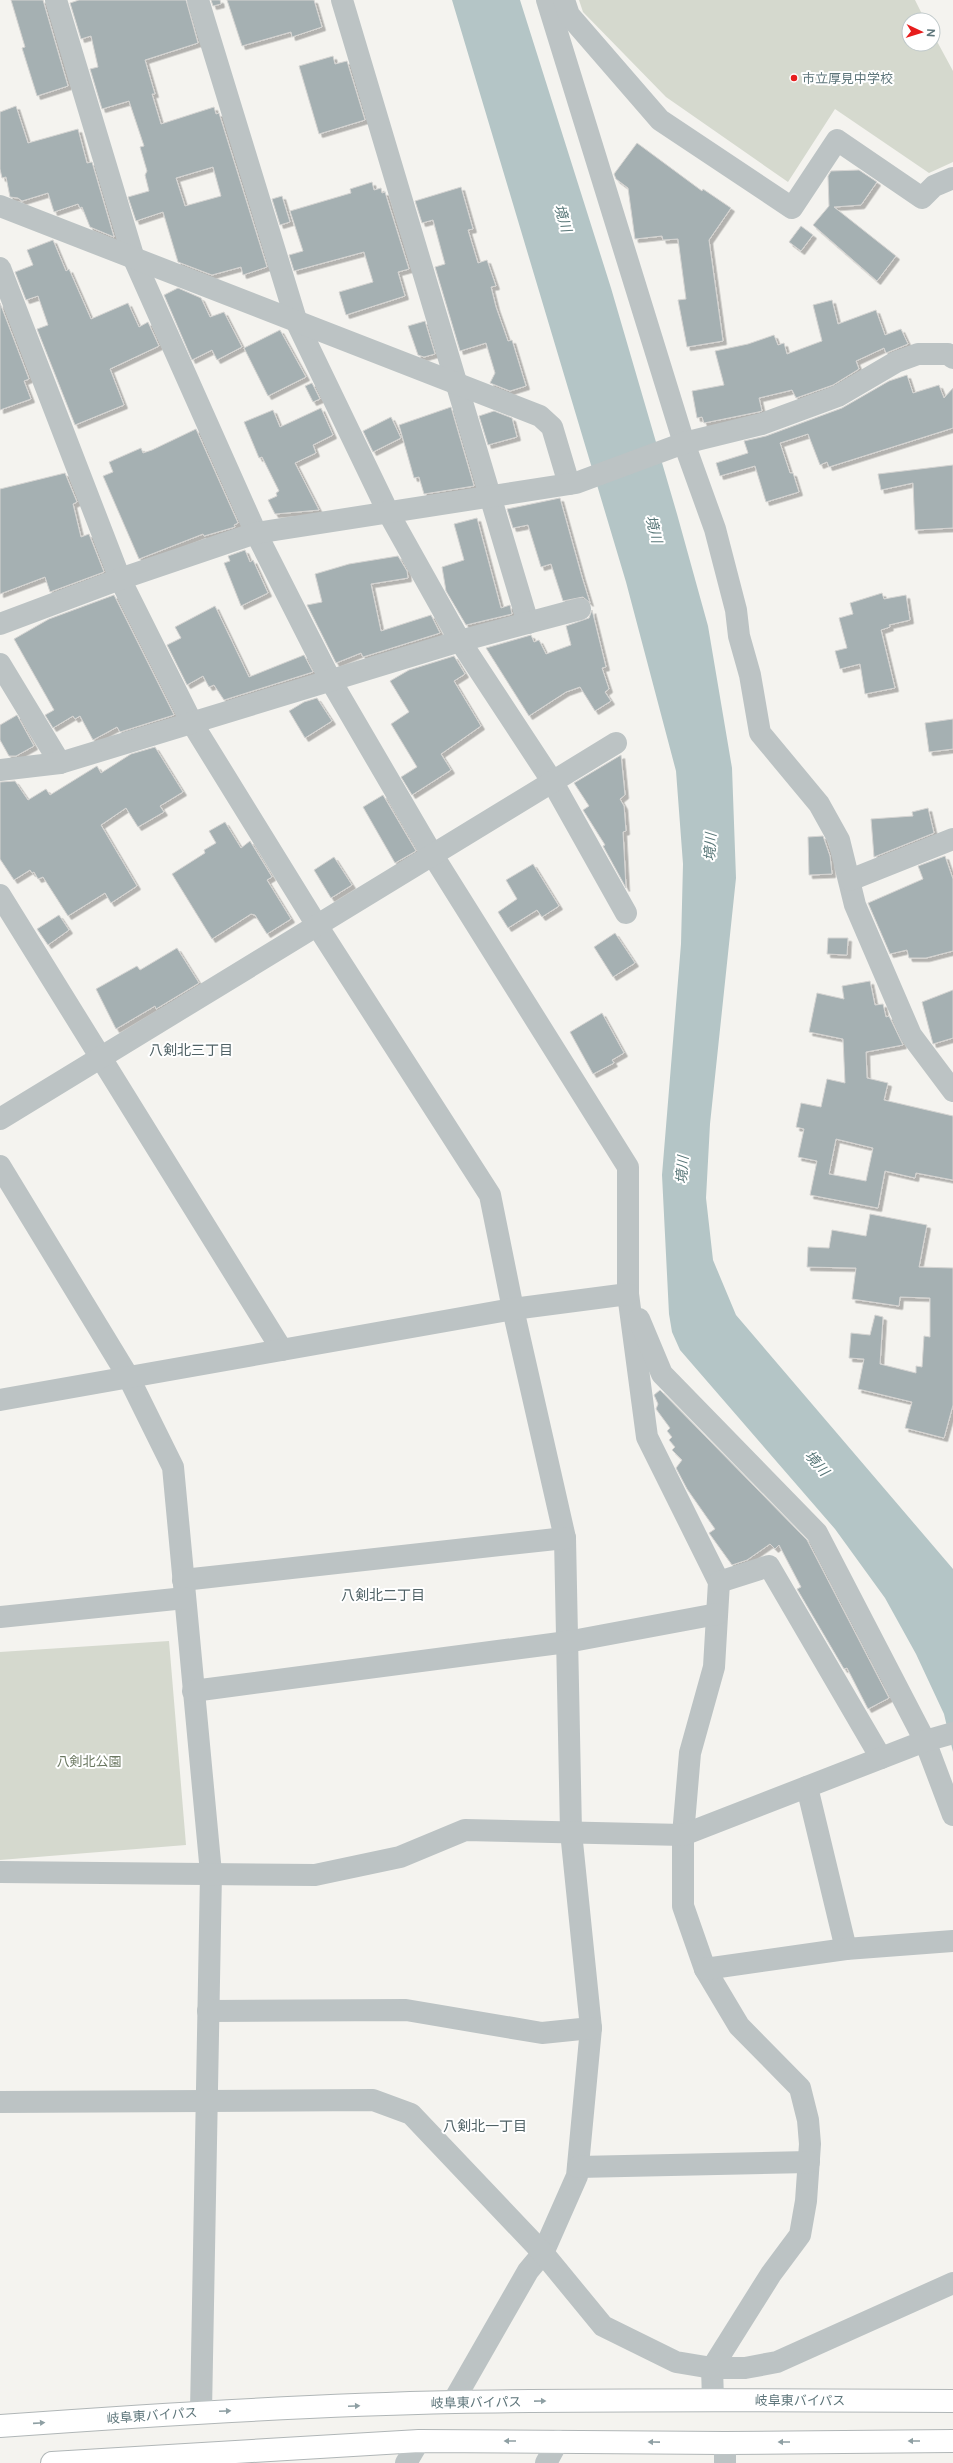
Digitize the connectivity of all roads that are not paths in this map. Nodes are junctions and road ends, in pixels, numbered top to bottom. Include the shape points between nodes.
1 (56, 0) edge
2 (198, 0) edge
3 (342, 0) edge
4 (548, 0) edge
5 (564, 0) edge
6 (953, 178) edge
7 (0, 206) edge
8 (134, 259) junction
9 (0, 268) edge
10 (297, 323) junction
11 (953, 358) edge
12 (458, 385) junction
13 (678, 445) junction
14 (572, 484) junction
15 (489, 497) junction
16 (389, 514) junction
17 (256, 533) junction
18 (120, 579) junction
19 (580, 609) dead end
20 (528, 623) junction
21 (0, 624) edge
22 (460, 641) junction
23 (0, 664) edge
24 (331, 681) junction
25 (192, 723) junction
26 (616, 743) dead end
27 (60, 763) junction
28 (0, 770) edge
29 (552, 781) junction
30 (953, 839) edge
31 (432, 854) junction
32 (850, 880) junction
33 (0, 895) edge
34 (626, 913) dead end
35 (318, 927) junction
36 (102, 1058) junction
37 (953, 1091) edge
38 (0, 1119) edge
39 (0, 1166) edge
40 (628, 1294) junction
41 (513, 1308) junction
42 (282, 1350) junction
43 (130, 1378) junction
44 (0, 1400) edge
45 (565, 1538) junction
46 (719, 1582) junction
47 (184, 1589) junction
48 (717, 1614) junction
49 (0, 1617) edge
50 (567, 1642) junction
51 (193, 1691) junction
52 (938, 1737) edge
53 (881, 1758) junction
54 (807, 1787) junction
55 (953, 1815) edge
56 (571, 1832) junction
57 (683, 1835) junction
58 (0, 1872) edge
59 (211, 1873) junction
60 (953, 1941) edge
61 (846, 1949) junction
62 (705, 1969) junction
63 (208, 2011) junction
64 (591, 2028) junction
65 (0, 2102) edge
66 (206, 2102) junction
67 (809, 2162) junction
68 (578, 2167) junction
69 (543, 2253) junction
70 (953, 2283) edge
71 (712, 2368) junction
72 (713, 2400) junction
73 (953, 2401) edge
74 (453, 2402) junction
75 (201, 2412) junction
76 (0, 2426) edge
77 (558, 2440) junction
78 (419, 2441) junction
79 (953, 2441) edge
80 (725, 2453) edge
81 (52, 2463) edge
82 (406, 2463) edge
83 (546, 2463) edge

1 - 8 street
2 - 10 street
3 - 12 street
4 - 13 street
5 - 6 street via 569,14 660,120 792,208 837,140 922,198 934,186
7 - 8 street
8 - 10 street
8 - 17 street
9 - 18 street
10 - 12 street
10 - 16 street
11 - 13 street via 948,354 918,354 896,362 838,396 776,419
12 - 14 street via 540,416 552,427
12 - 15 street
13 - 14 street
13 - 32 street via 715,529 736,610 739,636 750,676 760,733 819,804 839,840
14 - 15 street
15 - 16 street
15 - 20 street
16 - 17 street
16 - 22 street
17 - 18 street
17 - 24 street
18 - 21 street
18 - 25 street
19 - 20 street
20 - 22 street
22 - 24 street
22 - 29 street
23 - 27 street
24 - 25 street
24 - 31 street
25 - 27 street
25 - 35 street
26 - 29 street
27 - 28 street
29 - 31 street
29 - 34 street
30 - 32 street
31 - 35 street
31 - 40 street via 628,1167
32 - 37 street via 854,905 911,1035
33 - 36 street
35 - 36 street
35 - 41 street via 490,1195
36 - 38 street
36 - 42 street
39 - 43 street
40 - 41 street
40 - 46 street via 647,1437
40 - 52 street via 662,1374 817,1533
41 - 42 street
41 - 45 street
42 - 43 street
43 - 44 street
43 - 47 street via 173,1467
45 - 47 street
45 - 50 street
46 - 48 street
46 - 53 street via 769,1566
47 - 49 street
47 - 51 street
48 - 50 street
48 - 57 street via 714,1667 690,1753
50 - 51 street
50 - 56 street
51 - 59 street
52 - 53 street
52 - 55 street
53 - 54 street
54 - 57 street
54 - 61 street
56 - 57 street
56 - 59 street via 465,1830 400,1857 315,1875
56 - 64 street
57 - 62 street via 683,1906
58 - 59 street
59 - 63 street
60 - 61 street
61 - 62 street
62 - 67 street via 739,2026 800,2088 808,2120
63 - 64 street via 406,2010 542,2033
63 - 66 street
64 - 68 street
65 - 66 street
66 - 69 street via 373,2100 411,2114
66 - 75 street
67 - 68 street
67 - 71 street via 800,2235 771,2274
68 - 69 street via 577,2176
69 - 71 street via 603,2326 676,2362
69 - 74 street via 528,2271
70 - 71 street via 777,2362 745,2368
71 - 72 street
72 - 73 highway, 岐阜東バイパス
74 -> 72 highway, 岐阜東バイパス
75 -> 74 highway, 岐阜東バイパス
76 -> 75 highway, 岐阜東バイパス
77 -> 78 highway
80 -> 77 highway
77 - 83 street
78 - 81 highway
78 - 82 street
79 -> 80 highway

